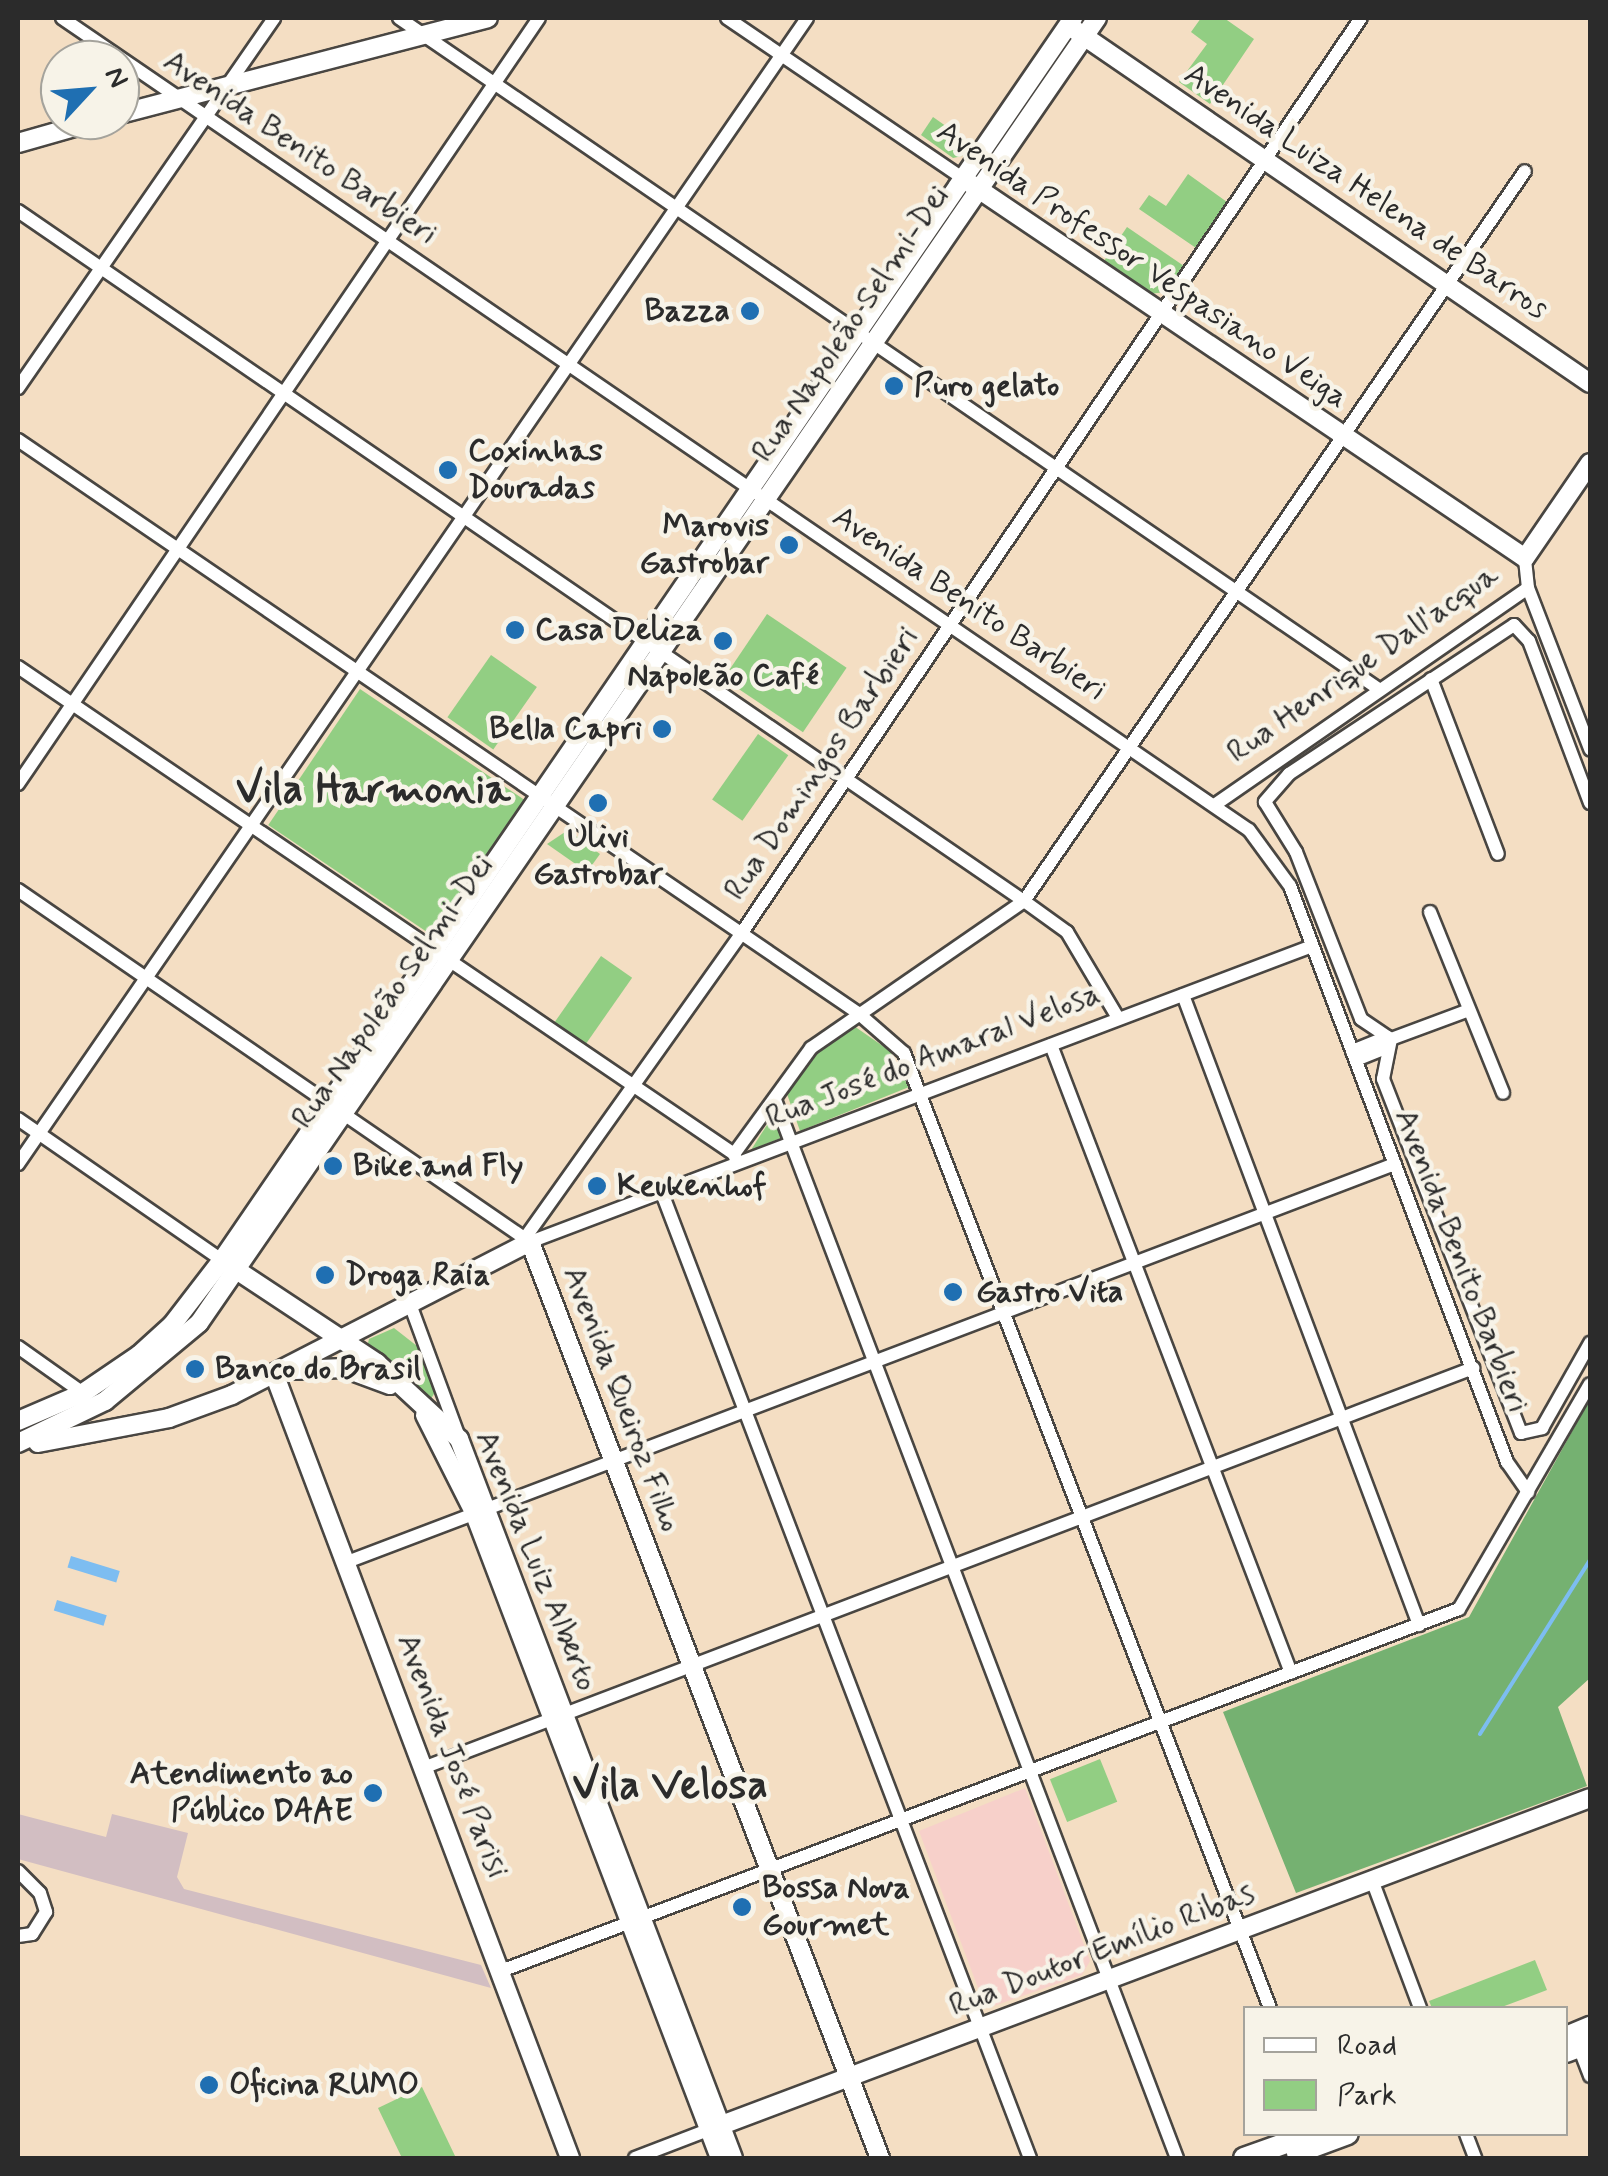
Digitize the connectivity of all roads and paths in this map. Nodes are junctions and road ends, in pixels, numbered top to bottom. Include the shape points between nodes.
1 (62, 18) edge
2 (274, 18) edge
3 (399, 18) edge
4 (488, 18) edge
5 (538, 18) edge
6 (727, 18) edge
7 (807, 18) edge
8 (1098, 18) edge
9 (1361, 18) edge
10 (1067, 20) edge
11 (422, 34) junction
12 (1084, 36) junction
13 (781, 55) junction
14 (495, 84) junction
15 (227, 86) junction
16 (178, 98) junction
17 (140, 108) edge
18 (206, 116) junction
19 (1266, 159) junction
20 (1525, 171) dead end
21 (962, 178) junction
22 (980, 190) junction
23 (675, 208) junction
24 (18, 211) edge
25 (386, 240) junction
26 (100, 268) junction
27 (1450, 287) junction
28 (1162, 314) junction
29 (857, 333) junction
30 (873, 344) junction
31 (569, 363) junction
32 (1590, 383) edge
33 (18, 388) edge
34 (286, 392) junction
35 (1344, 439) junction
36 (18, 440) edge
37 (1590, 463) edge
38 (1054, 468) junction
39 (750, 489) junction
40 (766, 500) junction
41 (465, 517) junction
42 (175, 548) junction
43 (1525, 558) junction
44 (1528, 588) junction
45 (1239, 594) junction
46 (950, 623) junction
47 (653, 648) junction
48 (18, 667) edge
49 (356, 672) junction
50 (1431, 679) junction
51 (1380, 690) junction
52 (70, 704) junction
53 (1133, 747) junction
54 (1590, 749) edge
55 (844, 778) junction
56 (18, 784) edge
57 (539, 796) junction
58 (1590, 803) edge
59 (1216, 804) junction
60 (556, 809) junction
61 (251, 827) junction
62 (1498, 854) dead end
63 (18, 890) edge
64 (1024, 900) junction
65 (1430, 912) dead end
66 (741, 934) junction
67 (1312, 946) junction
68 (436, 949) junction
69 (451, 961) junction
70 (146, 981) junction
71 (1182, 995) junction
72 (1469, 1010) junction
73 (858, 1013) junction
74 (1118, 1018) junction
75 (1389, 1041) junction
76 (1051, 1045) junction
77 (1354, 1056) junction
78 (634, 1089) junction
79 (922, 1093) junction
80 (1503, 1093) dead end
81 (775, 1100) junction
82 (335, 1112) junction
83 (18, 1119) edge
84 (40, 1134) junction
85 (792, 1142) junction
86 (735, 1158) junction
87 (18, 1164) edge
88 (1394, 1164) junction
89 (662, 1194) junction
90 (1263, 1212) junction
91 (542, 1218) junction
92 (577, 1227) junction
93 (528, 1240) junction
94 (1133, 1261) junction
95 (230, 1265) junction
96 (410, 1304) junction
97 (1004, 1310) junction
98 (340, 1340) junction
99 (1590, 1343) edge
100 (18, 1348) edge
101 (876, 1360) junction
102 (330, 1366) joint
103 (1473, 1368) junction
104 (280, 1374) junction
105 (1590, 1384) edge
106 (82, 1393) junction
107 (744, 1410) junction
108 (1342, 1418) junction
109 (18, 1421) edge
110 (460, 1439) junction
111 (18, 1444) edge
112 (614, 1458) junction
113 (1214, 1468) junction
114 (1528, 1492) junction
115 (480, 1510) junction
116 (1084, 1516) junction
117 (348, 1562) junction
118 (952, 1566) junction
119 (823, 1615) junction
120 (1420, 1625) junction
121 (692, 1666) junction
122 (1291, 1673) junction
123 (559, 1715) junction
124 (1162, 1722) junction
125 (423, 1768) junction
126 (1031, 1771) junction
127 (1590, 1798) edge
128 (902, 1821) junction
129 (18, 1871) edge
130 (770, 1872) junction
131 (1372, 1880) junction
132 (635, 1922) junction
133 (1240, 1930) junction
134 (18, 1936) edge
135 (501, 1971) junction
136 (1109, 1979) junction
137 (1269, 2006) edge
138 (1419, 2006) edge
139 (982, 2028) junction
140 (1590, 2028) edge
141 (1575, 2045) edge
142 (1590, 2076) edge
143 (849, 2078) junction
144 (714, 2128) junction
145 (1320, 2142) edge
146 (570, 2158) edge
147 (635, 2158) edge
148 (720, 2158) edge
149 (733, 2158) edge
150 (880, 2158) edge
151 (1030, 2158) edge
152 (1177, 2158) edge
153 (1244, 2158) edge
154 (1282, 2158) edge

1 - 16 street, Avenida Benito Barbieri
2 - 15 street
3 - 11 street
4 - 11 main road
5 - 14 street
6 - 13 street, Avenida Professor Vespasiano Veiga
7 - 13 street
8 - 12 main road, Rua Napoleão Selmi-Dei
9 - 19 street, Rua Domingos Barbieri
10 - 12 main road, Avenida Luiza Helena de Barros
10 - 21 main road, Rua Napoleão Selmi-Dei
11 - 14 street
11 - 15 main road
12 - 19 main road, Avenida Luiza Helena de Barros
12 - 22 main road, Rua Napoleão Selmi-Dei
13 - 21 street, Avenida Professor Vespasiano Veiga
13 - 23 street
14 - 23 street
14 - 25 street
15 - 16 main road
15 - 18 street
16 - 17 main road
16 - 18 street, Avenida Benito Barbieri
18 - 25 street, Avenida Benito Barbieri
18 - 26 street
19 - 27 main road, Avenida Luiza Helena de Barros
19 - 28 street, Rua Domingos Barbieri
20 - 27 street
21 - 22 main road, Avenida Professor Vespasiano Veiga
21 - 29 main road, Rua Napoleão Selmi-Dei
22 - 28 main road, Avenida Professor Vespasiano Veiga
22 - 30 main road, Rua Napoleão Selmi-Dei
23 - 29 street
23 - 31 street
24 - 26 street
25 - 31 street, Avenida Benito Barbieri
25 - 34 street
26 - 33 street
26 - 34 street
27 - 32 main road, Avenida Luiza Helena de Barros
27 - 35 street
28 - 35 main road, Avenida Professor Vespasiano Veiga
28 - 38 street, Rua Domingos Barbieri
29 - 30 street
29 - 39 main road, Rua Napoleão Selmi-Dei
30 - 38 street
30 - 40 main road, Rua Napoleão Selmi-Dei
31 - 39 street, Avenida Benito Barbieri
31 - 41 street
34 - 41 street
34 - 42 street
35 - 43 main road, Avenida Professor Vespasiano Veiga
35 - 45 street
36 - 42 street
37 - 43 main road, Rua Henrique Dall'acqua
38 - 45 street
38 - 46 street, Rua Domingos Barbieri
39 - 40 street, Avenida Benito Barbieri
39 - 47 main road, Rua Napoleão Selmi-Dei
40 - 46 street, Avenida Benito Barbieri
40 - 47 main road, Rua Napoleão Selmi-Dei
41 - 47 street
41 - 49 street
42 - 49 street
42 - 52 street
43 - 44 street, Rua Henrique Dall'acqua
44 - 51 street, Rua Henrique Dall'acqua
44 - 54 street
45 - 51 street
45 - 53 street
46 - 53 street, Avenida Benito Barbieri
46 - 55 street, Rua Domingos Barbieri
47 - 55 street
47 - 57 main road, Rua Napoleão Selmi-Dei
47 - 60 main road, Rua Napoleão Selmi-Dei
48 - 52 street
49 - 57 street
49 - 61 street
50 - 58 street via 1502,628 1521,630
50 - 62 street
50 - 75 street via 1289,774 1265,802 1296,852 1361,1019
51 - 59 street, Rua Henrique Dall'acqua
52 - 56 street
52 - 61 street
53 - 59 street, Avenida Benito Barbieri
53 - 64 street
55 - 64 street
55 - 66 street, Rua Domingos Barbieri
57 - 60 street
57 - 68 main road, Rua Napoleão Selmi-Dei
59 - 67 street, Avenida Benito Barbieri via 1270,852
60 - 66 street
60 - 69 main road, Rua Napoleão Selmi-Dei
61 - 68 street
61 - 70 street
63 - 70 street, Avenida Queiroz Filho
64 - 73 street
64 - 74 street via 1066,932
65 - 72 street
66 - 73 street
66 - 78 street, Rua Domingos Barbieri
67 - 71 street, Rua José do Amaral Velosa
67 - 77 street, Avenida Benito Barbieri
68 - 69 street
68 - 82 main road, Rua Napoleão Selmi-Dei
69 - 78 street
69 - 82 main road, Rua Napoleão Selmi-Dei
70 - 82 street, Avenida Queiroz Filho
70 - 84 street
71 - 74 street, Rua José do Amaral Velosa
71 - 90 street
72 - 75 street
72 - 80 street
73 - 79 street via 904,1053
73 - 81 street via 811,1048
74 - 76 street, Rua José do Amaral Velosa
75 - 77 street
75 - 99 street via 1383,1079 1520,1432 1542,1428
76 - 79 street, Rua José do Amaral Velosa
76 - 94 street
77 - 88 street, Avenida Benito Barbieri
78 - 86 street
78 - 91 street, Rua Domingos Barbieri
79 - 85 street, Rua José do Amaral Velosa
79 - 97 street
81 - 85 street
81 - 86 street
82 - 93 street, Avenida Queiroz Filho
82 - 95 main road, Rua Napoleão Selmi-Dei
83 - 84 street, Avenida Luiz Alberto
84 - 87 street
84 - 95 street, Avenida Luiz Alberto
85 - 86 street, Rua José do Amaral Velosa
85 - 101 street
86 - 89 street, Rua José do Amaral Velosa
88 - 90 street
88 - 103 street, Avenida Benito Barbieri
89 - 92 street, Rua José do Amaral Velosa
89 - 107 street
90 - 94 street
90 - 108 street
91 - 92 street
91 - 93 street, Rua Domingos Barbieri
92 - 93 street, Rua José do Amaral Velosa
93 - 96 main road, Rua José do Amaral Velosa
93 - 112 main road, Avenida Queiroz Filho
94 - 97 street
94 - 113 street
95 - 98 main road, Avenida Luiz Alberto
95 - 106 main road, Rua Napoleão Selmi-Dei via 172,1324
95 - 111 main road, Rua Napoleão Selmi-Dei via 188,1336 142,1377
96 - 98 main road, Rua José do Amaral Velosa
96 - 110 street
97 - 101 street
97 - 116 street
98 - 104 main road, Rua José do Amaral Velosa
98 - 110 main road, Avenida Luiz Alberto via 426,1403
100 - 106 street
101 - 107 street
101 - 118 street
102 - 104 main road, Rua José do Amaral Velosa
102 - 115 main road, Avenida Luiz Alberto via 378,1378 416,1405 443,1439
103 - 108 street
103 - 114 street, Avenida Benito Barbieri via 1508,1462
104 - 111 main road, Rua José do Amaral Velosa via 168,1418
104 - 117 main road, Avenida José Parisi
105 - 114 street
106 - 109 main road, Rua Napoleão Selmi-Dei
107 - 112 street
107 - 119 street
108 - 113 street
108 - 120 street
110 - 115 main road, Avenida Luiz Alberto
112 - 115 street
112 - 121 main road, Avenida Queiroz Filho
113 - 116 street
113 - 122 street
114 - 120 street via 1460,1610
115 - 117 street
115 - 123 main road, Avenida Luiz Alberto
116 - 118 street
116 - 124 street
117 - 125 main road, Avenida José Parisi
118 - 119 street
118 - 126 street
119 - 121 street
119 - 128 street
120 - 122 street
121 - 123 street
121 - 130 main road, Avenida Queiroz Filho
122 - 124 street
123 - 125 street
123 - 132 main road, Avenida Luiz Alberto
124 - 126 street
124 - 133 street
125 - 135 main road, Avenida José Parisi
126 - 128 street
126 - 136 street
127 - 131 main road, Rua Doutor Emílio Ribas
128 - 130 street
128 - 139 street
129 - 134 street via 40,1893 46,1912 32,1934
130 - 132 street
130 - 143 main road, Avenida Queiroz Filho
131 - 133 main road, Rua Doutor Emílio Ribas
131 - 138 street
132 - 135 street
132 - 144 main road, Avenida Luiz Alberto
133 - 136 main road, Rua Doutor Emílio Ribas
133 - 137 street
135 - 146 main road, Avenida José Parisi
136 - 139 main road, Rua Doutor Emílio Ribas
136 - 152 street
139 - 143 main road, Rua Doutor Emílio Ribas
139 - 151 street
140 - 141 main road
141 - 142 street
143 - 144 main road, Rua Doutor Emílio Ribas
143 - 150 main road, Avenida Queiroz Filho
144 - 147 street, Rua Doutor Emílio Ribas
144 - 148 main road, Avenida Luiz Alberto
144 - 149 main road, Avenida Luiz Alberto
145 - 153 main road
145 - 154 main road

